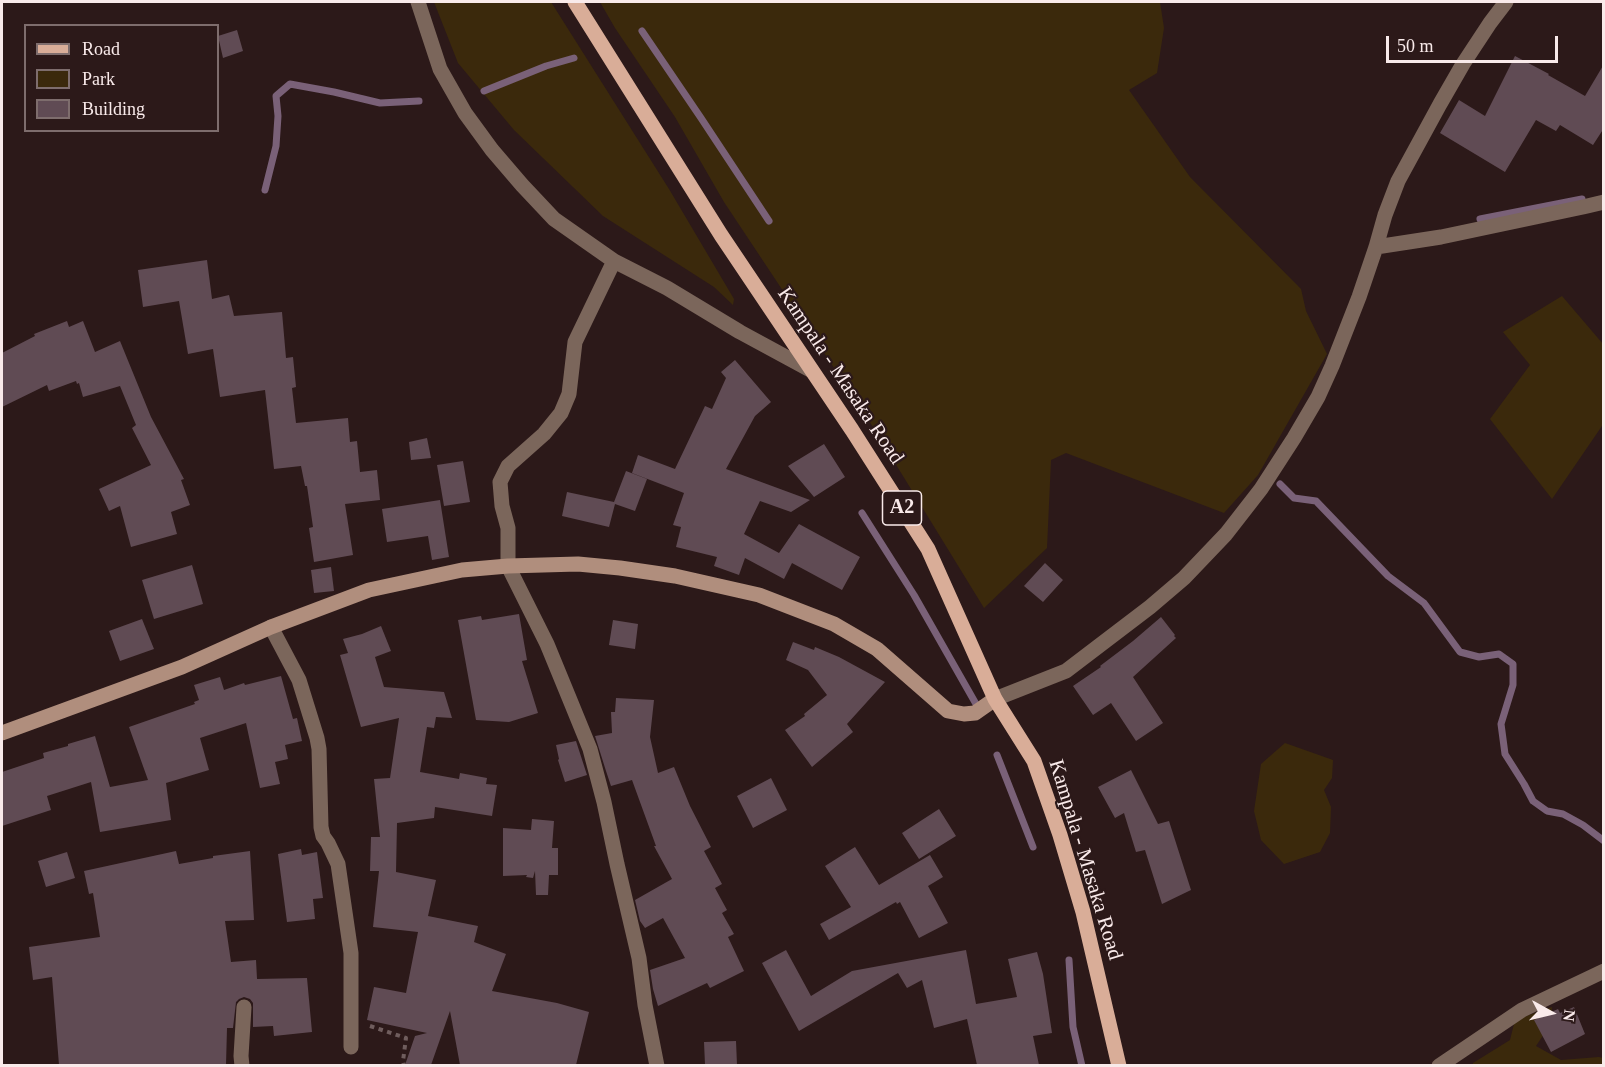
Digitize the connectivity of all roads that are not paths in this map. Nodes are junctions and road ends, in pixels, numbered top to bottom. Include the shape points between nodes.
1 (417, 2) edge
2 (575, 2) edge
3 (1506, 2) edge
4 (1604, 202) edge
5 (1376, 247) junction
6 (614, 261) junction
7 (812, 371) junction
8 (508, 566) junction
9 (271, 627) junction
10 (996, 699) junction
11 (2, 732) edge
12 (1604, 971) edge
13 (244, 1007) dead end
14 (351, 1047) dead end
15 (242, 1065) edge
16 (657, 1065) edge
17 (1119, 1065) edge
18 (1439, 1065) edge

1 - 6 street via 440,69 492,150 554,219
2 - 7 main road, Kampala - Masaka Road / A2 via 721,235
3 - 5 street via 1463,64 1417,145 1398,181
4 - 5 street
5 - 10 street via 1318,397 1261,489 1226,534 1176,585 1066,671
6 - 7 street
6 - 8 street via 575,342 569,394 561,413 508,466 500,482 508,528
7 - 10 main road, Kampala - Masaka Road / A2 via 928,549
8 - 9 street via 462,570 369,590
8 - 10 street via 578,564 620,568 759,595 834,624 878,649 948,711 975,713
8 - 16 street via 547,644 590,749 639,958
9 - 11 street via 182,667
9 - 14 street via 299,680 317,738 321,827 338,864 351,953
10 - 17 main road, Kampala - Masaka Road / A2 via 1034,761 1060,835 1083,912
12 - 18 street via 1522,1010
13 - 15 street

